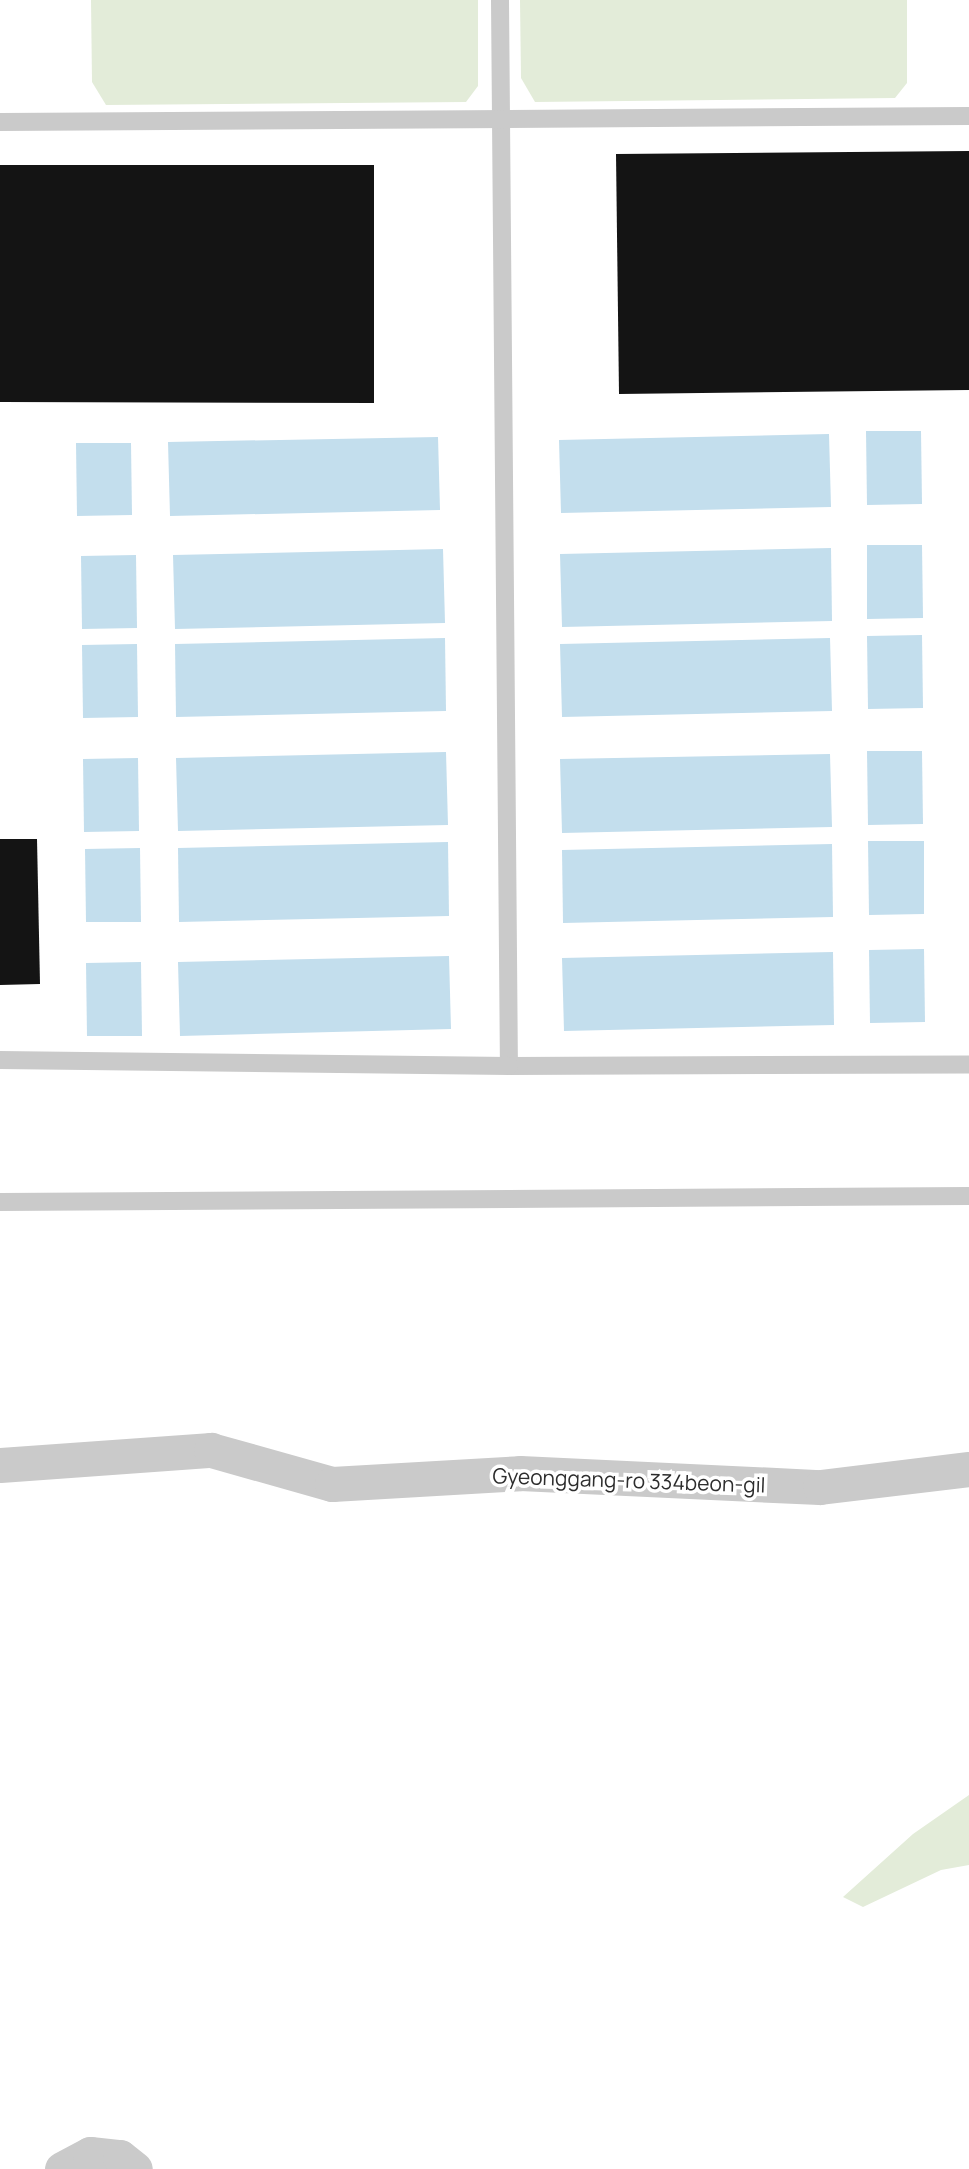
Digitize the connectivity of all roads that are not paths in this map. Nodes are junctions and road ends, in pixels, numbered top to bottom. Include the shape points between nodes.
1 (500, 0) edge
2 (969, 116) edge
3 (502, 119) junction
4 (0, 122) edge
5 (0, 1060) edge
6 (969, 1063) edge
7 (509, 1066) junction
8 (969, 1196) edge
9 (0, 1202) edge
10 (0, 1465) edge
11 (969, 1469) edge
12 (62, 2169) edge
13 (135, 2169) edge

1 - 3 lane
2 - 3 lane
3 - 4 lane
3 - 7 lane
5 - 7 lane
6 - 7 lane
8 - 9 lane
10 - 11 street, Gyeonggang-ro 334beon-gil via 211,1450 332,1484 520,1473 820,1487
12 - 13 street via 90,2154 120,2157

